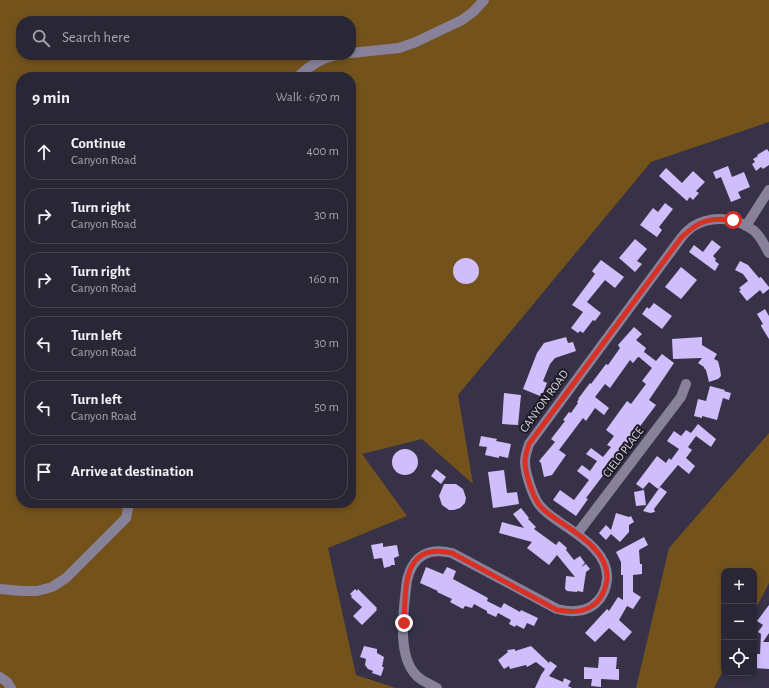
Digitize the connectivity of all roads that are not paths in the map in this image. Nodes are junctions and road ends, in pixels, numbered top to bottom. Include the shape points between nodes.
1 (484, 0) edge
2 (356, 52) edge
3 (320, 60) edge
4 (304, 72) edge
5 (769, 190) edge
6 (746, 226) junction
7 (769, 253) edge
8 (686, 384) dead end
9 (128, 508) edge
10 (577, 534) junction
11 (0, 589) edge
12 (0, 677) edge
13 (11, 688) edge
14 (437, 688) edge

1 - 2 street via 462,20 416,42 399,48
3 - 4 street
5 - 6 street
6 - 7 street, CANYON ROAD via 754,231
6 - 10 street, CANYON ROAD via 733,220 718,218 691,227 529,444 525,464 532,492 546,512
8 - 10 street, CIELO PLACE via 682,397
9 - 11 street via 126,518 66,578 52,587 37,591
10 - 14 street, CANYON ROAD via 597,551 604,561 607,573 606,586 601,597 592,606 581,611 557,610 452,553 432,551 415,560 407,580 403,648 406,660 417,677
12 - 13 street

